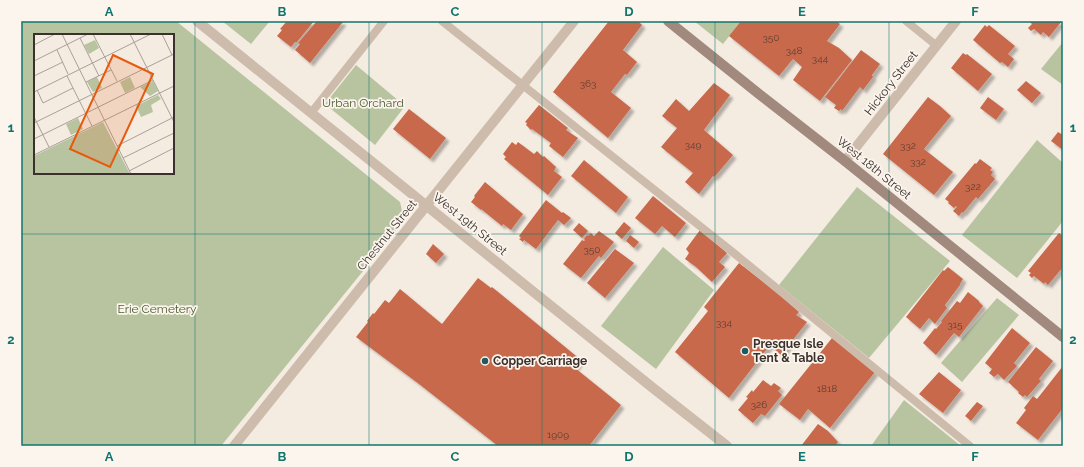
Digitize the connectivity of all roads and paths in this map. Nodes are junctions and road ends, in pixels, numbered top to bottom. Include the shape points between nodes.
1 (197, 21) edge
2 (384, 21) edge
3 (442, 21) edge
4 (574, 21) edge
5 (668, 21) edge
6 (906, 21) edge
7 (956, 21) edge
8 (937, 46) junction
9 (523, 86) junction
10 (310, 113) junction
11 (845, 161) junction
12 (427, 206) junction
13 (1063, 337) edge
14 (240, 444) edge
15 (727, 446) edge
16 (970, 446) edge

1 - 10 street, West 19th Street
2 - 10 lane
3 - 9 lane
4 - 9 street, Chestnut Street
5 - 11 main road, West 18th Street
6 - 8 lane
7 - 8 street, Hickory Street
8 - 11 street, Hickory Street
9 - 12 street, Chestnut Street
9 - 16 lane via 735,254
10 - 12 street, West 19th Street
11 - 13 main road, West 18th Street
12 - 14 street, Chestnut Street
12 - 15 street, West 19th Street

